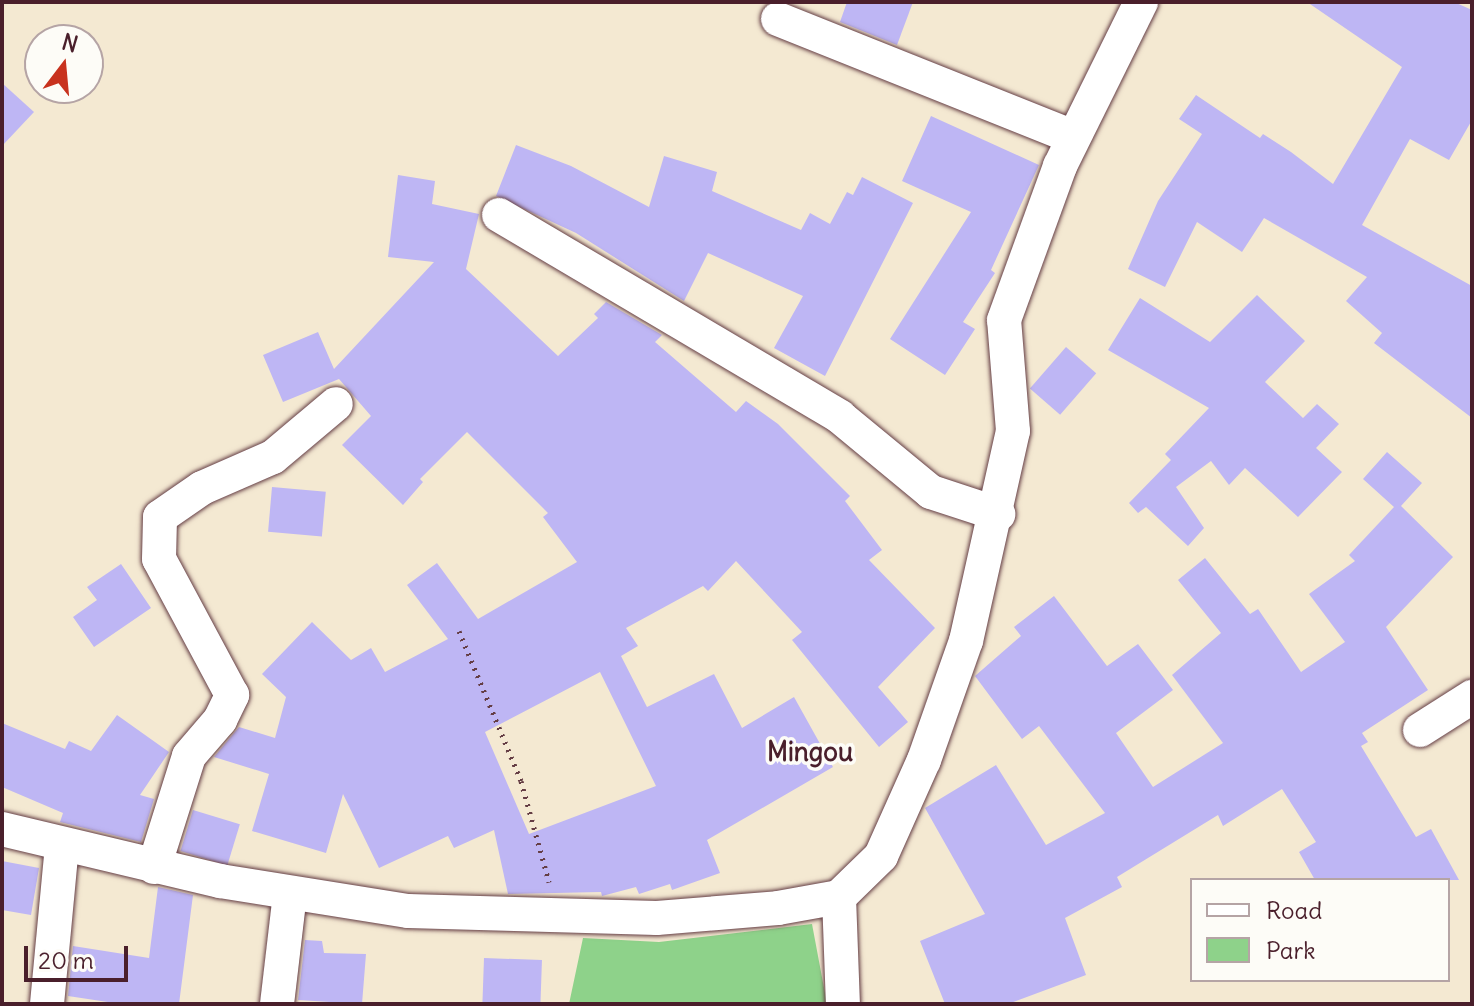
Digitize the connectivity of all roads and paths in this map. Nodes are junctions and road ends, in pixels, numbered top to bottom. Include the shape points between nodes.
1 (1141, 2) edge
2 (778, 19) dead end
3 (1073, 137) junction
4 (499, 215) dead end
5 (336, 404) dead end
6 (998, 514) junction
7 (459, 631) dead end
8 (1472, 697) edge
9 (1420, 730) dead end
10 (2, 829) edge
11 (62, 845) junction
12 (154, 867) junction
13 (290, 894) junction
14 (839, 897) junction
15 (555, 916) junction
16 (47, 1004) edge
17 (277, 1004) edge
18 (843, 1004) edge

1 - 3 street
2 - 3 street
3 - 6 street via 1004,320 1013,431
4 - 6 street via 840,417 931,492
5 - 12 street via 273,457 202,488 160,517 159,559 232,695 220,720 189,756
6 - 14 street via 966,641 924,760 881,856
7 - 15 path via 521,781
8 - 9 street
10 - 11 street
11 - 12 street
11 - 16 street
12 - 13 street
13 - 15 street via 408,911
13 - 17 street
14 - 15 street via 657,918
14 - 18 street

